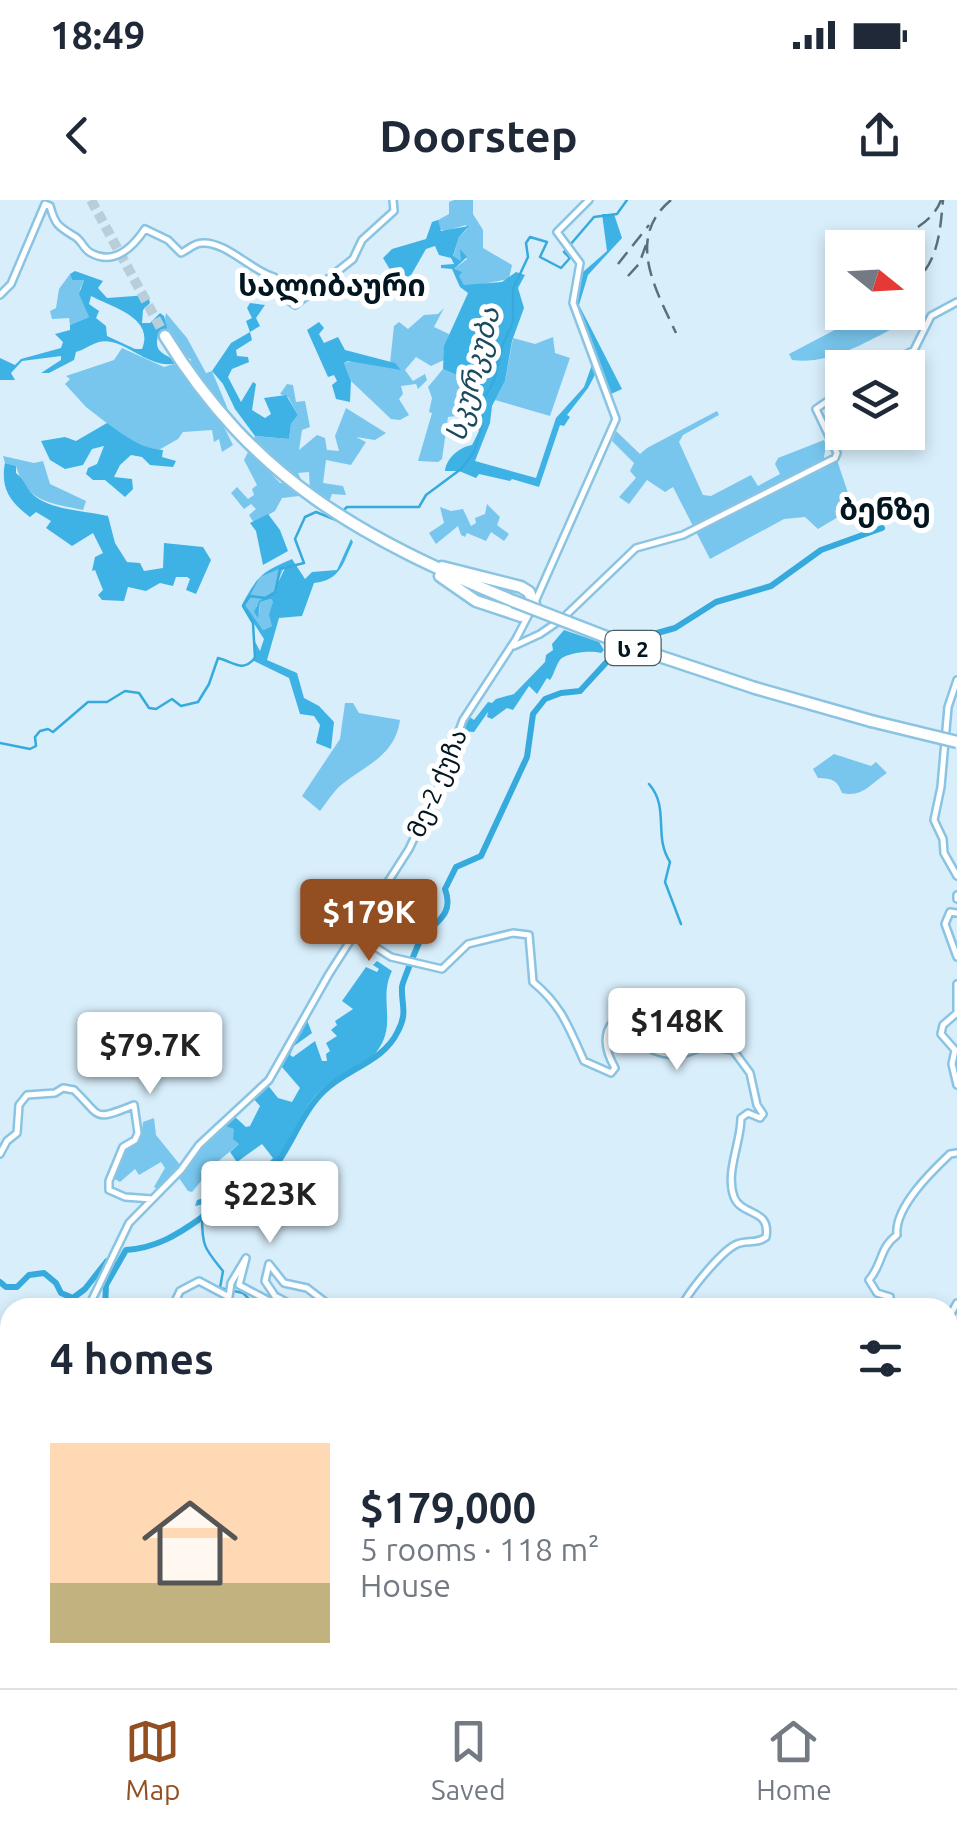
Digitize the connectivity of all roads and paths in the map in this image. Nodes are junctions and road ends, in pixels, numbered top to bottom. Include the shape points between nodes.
1 (392, 200) edge
2 (589, 200) edge
3 (0, 295) edge
4 (957, 302) edge
5 (165, 336) tunnel mouth
6 (914, 350) edge
7 (825, 401) edge
8 (825, 430) edge
9 (834, 450) edge
10 (421, 562) junction
11 (453, 578) junction
12 (542, 585) junction
13 (521, 587) junction
14 (533, 606) junction
15 (515, 614) junction
16 (520, 633) junction
17 (526, 642) junction
18 (511, 647) junction
19 (957, 680) edge
20 (957, 742) edge
21 (957, 876) edge
22 (957, 913) edge
23 (355, 934) junction
24 (957, 957) edge
25 (957, 984) edge
26 (957, 1085) edge
27 (957, 1152) edge
28 (0, 1154) edge
29 (152, 1199) junction
30 (93, 1298) edge
31 (177, 1298) edge
32 (264, 1298) edge
33 (278, 1298) edge
34 (320, 1298) edge
35 (688, 1298) edge
36 (890, 1298) edge

1 - 3 street via 394,211 362,240 353,259 292,305 274,277 208,243 181,253 146,229 119,256 91,254 55,224 45,204
2 - 12 street, მე-2 ქუჩა via 559,227 558,238 578,257 573,303 616,419
4 - 6 street via 931,316
5 - 10 highway via 198,388 250,447 300,489
7 - 8 street via 817,413
9 - 17 street via 837,456 693,530 629,553 562,619
10 - 11 highway
10 - 11 highway
11 - 13 highway
11 - 15 highway via 476,601
11 - 20 highway, ს 2, bridge via 632,648
12 - 13 highway
12 - 14 street, მე-2 ქუჩა
13 - 14 highway
14 - 15 highway
14 - 16 street, მე-2 ქუჩა
15 - 16 highway
16 - 17 street
16 - 18 street, მე-2 ქუჩა
17 - 18 street
18 - 23 street, მე-2 ქუჩა via 463,720 429,810
19 - 21 street via 934,820
22 - 24 street via 950,912 945,924
23 - 29 street, მე-2 ქუჩა via 268,1080
23 - 35 street via 401,960 442,969 474,941 529,936 533,982 549,994 584,1061 611,1074 615,1068 606,1052 613,1022 659,1031 664,1040 653,1050 671,1055 726,1038 722,1048 733,1050 750,1073 764,1114 741,1118 734,1196 768,1226 759,1242 732,1247
25 - 26 street via 957,1013 941,1034 955,1050
27 - 36 street via 918,1185 868,1280
28 - 29 street via 16,1133 27,1095 74,1090 99,1115 134,1105 138,1133 124,1147 109,1190
29 - 30 street, მე-2 ქუჩა via 130,1223
31 - 32 street via 198,1281 226,1297 246,1258 239,1285
33 - 34 street via 265,1282 269,1264 284,1284

